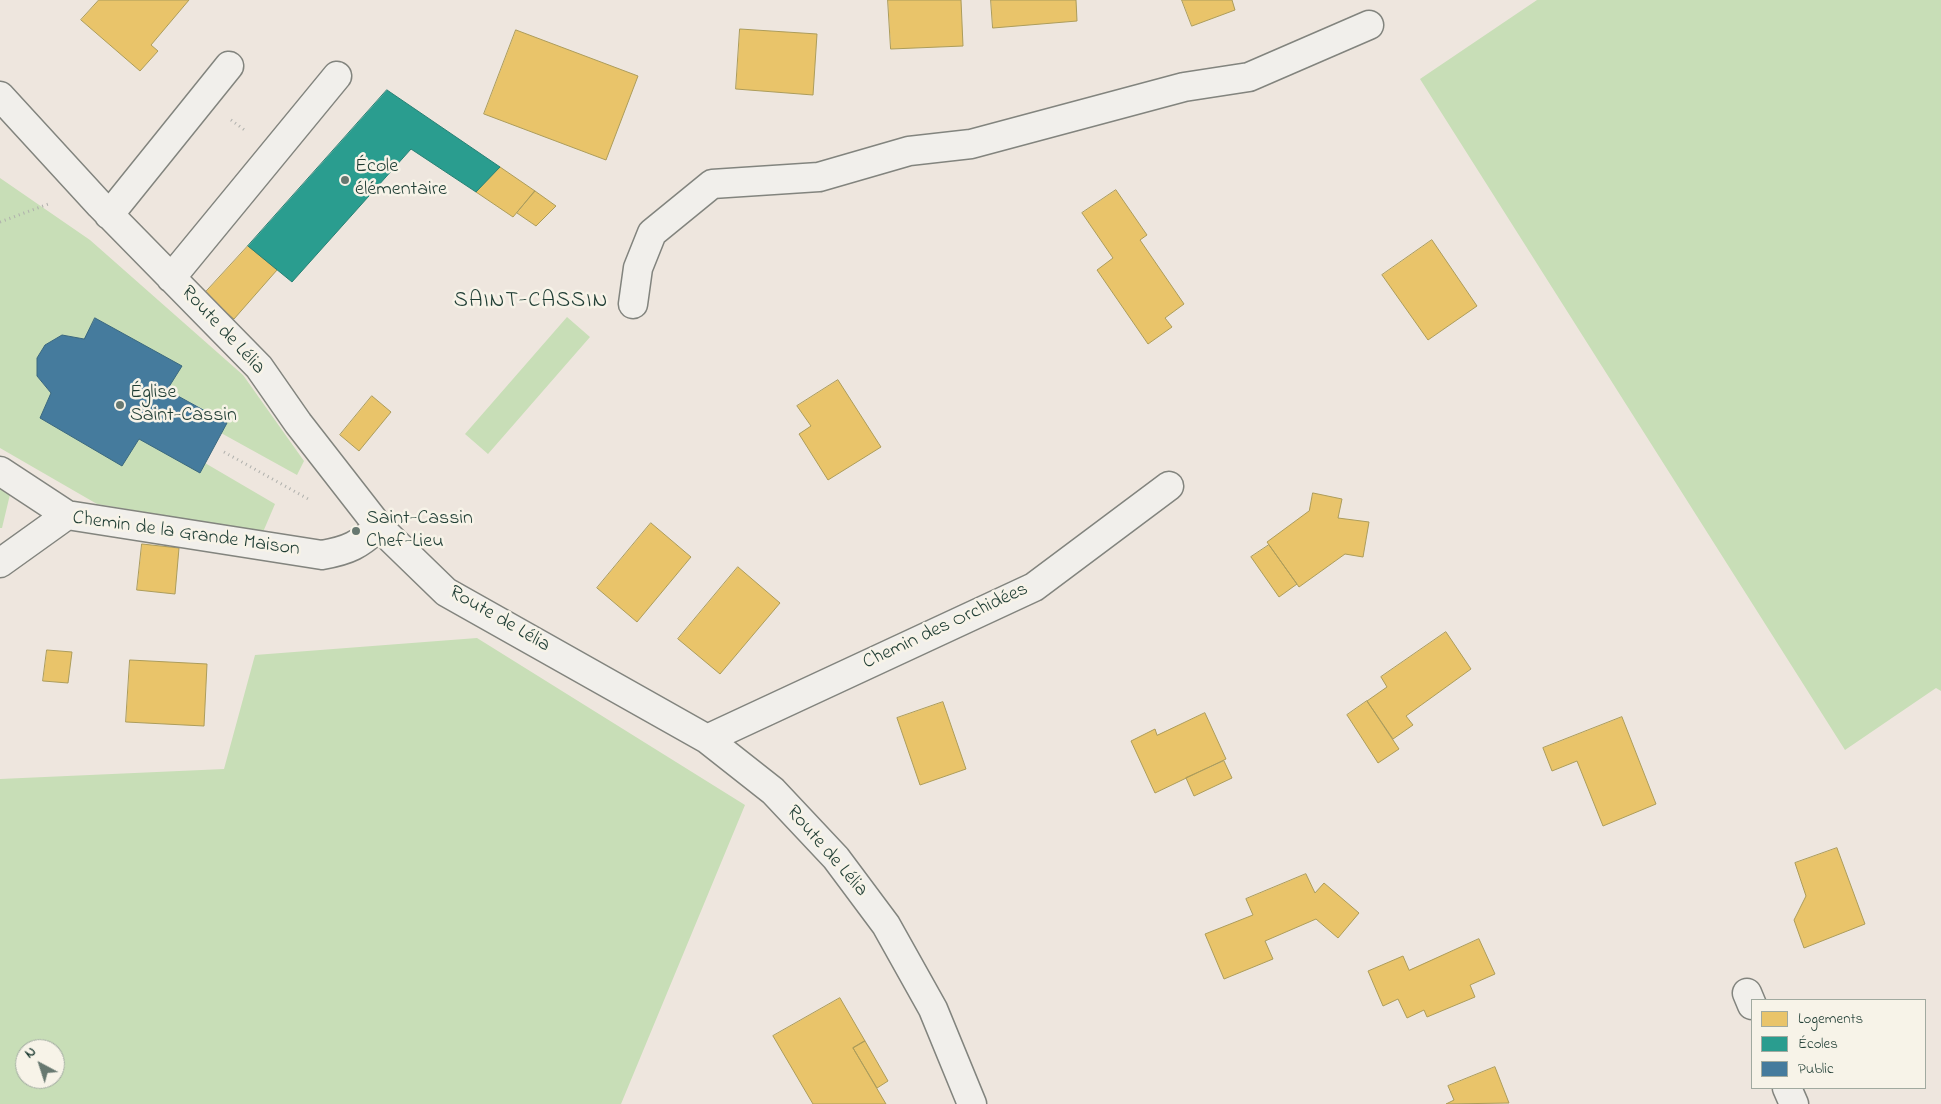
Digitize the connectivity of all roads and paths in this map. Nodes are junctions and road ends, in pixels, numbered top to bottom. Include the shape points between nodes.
1 (1369, 25) dead end
2 (229, 66) dead end
3 (337, 76) dead end
4 (0, 96) edge
5 (204, 97) junction
6 (273, 154) junction
7 (56, 202) dead end
8 (110, 215) junction
9 (0, 222) edge
10 (171, 278) junction
11 (633, 304) dead end
12 (224, 452) dead end
13 (0, 472) edge
14 (1169, 486) dead end
15 (317, 503) dead end
16 (67, 514) junction
17 (379, 527) junction
18 (0, 563) edge
19 (707, 739) junction
20 (1787, 1089) edge
21 (972, 1104) edge
22 (1794, 1104) edge

1 - 11 street via 1249,77 1184,87 971,144 908,151 819,177 712,184 652,233 638,268
2 - 5 street
3 - 6 street
4 - 8 street, Route de Lélia
5 - 6 path
5 - 8 street
6 - 10 street
7 - 9 path
8 - 10 street, Route de Lélia
10 - 17 street, Route de Lélia via 259,367
12 - 15 path
13 - 16 street
14 - 19 street, Chemin des Orchidées via 1034,587
16 - 17 street, Chemin de la Grande Maison via 322,555 360,543
16 - 18 street, Chemin de la Grande Maison
17 - 19 street, Route de Lélia via 446,592
19 - 21 street, Route de Lélia via 774,791 836,858 886,925 933,1009
20 - 22 street

